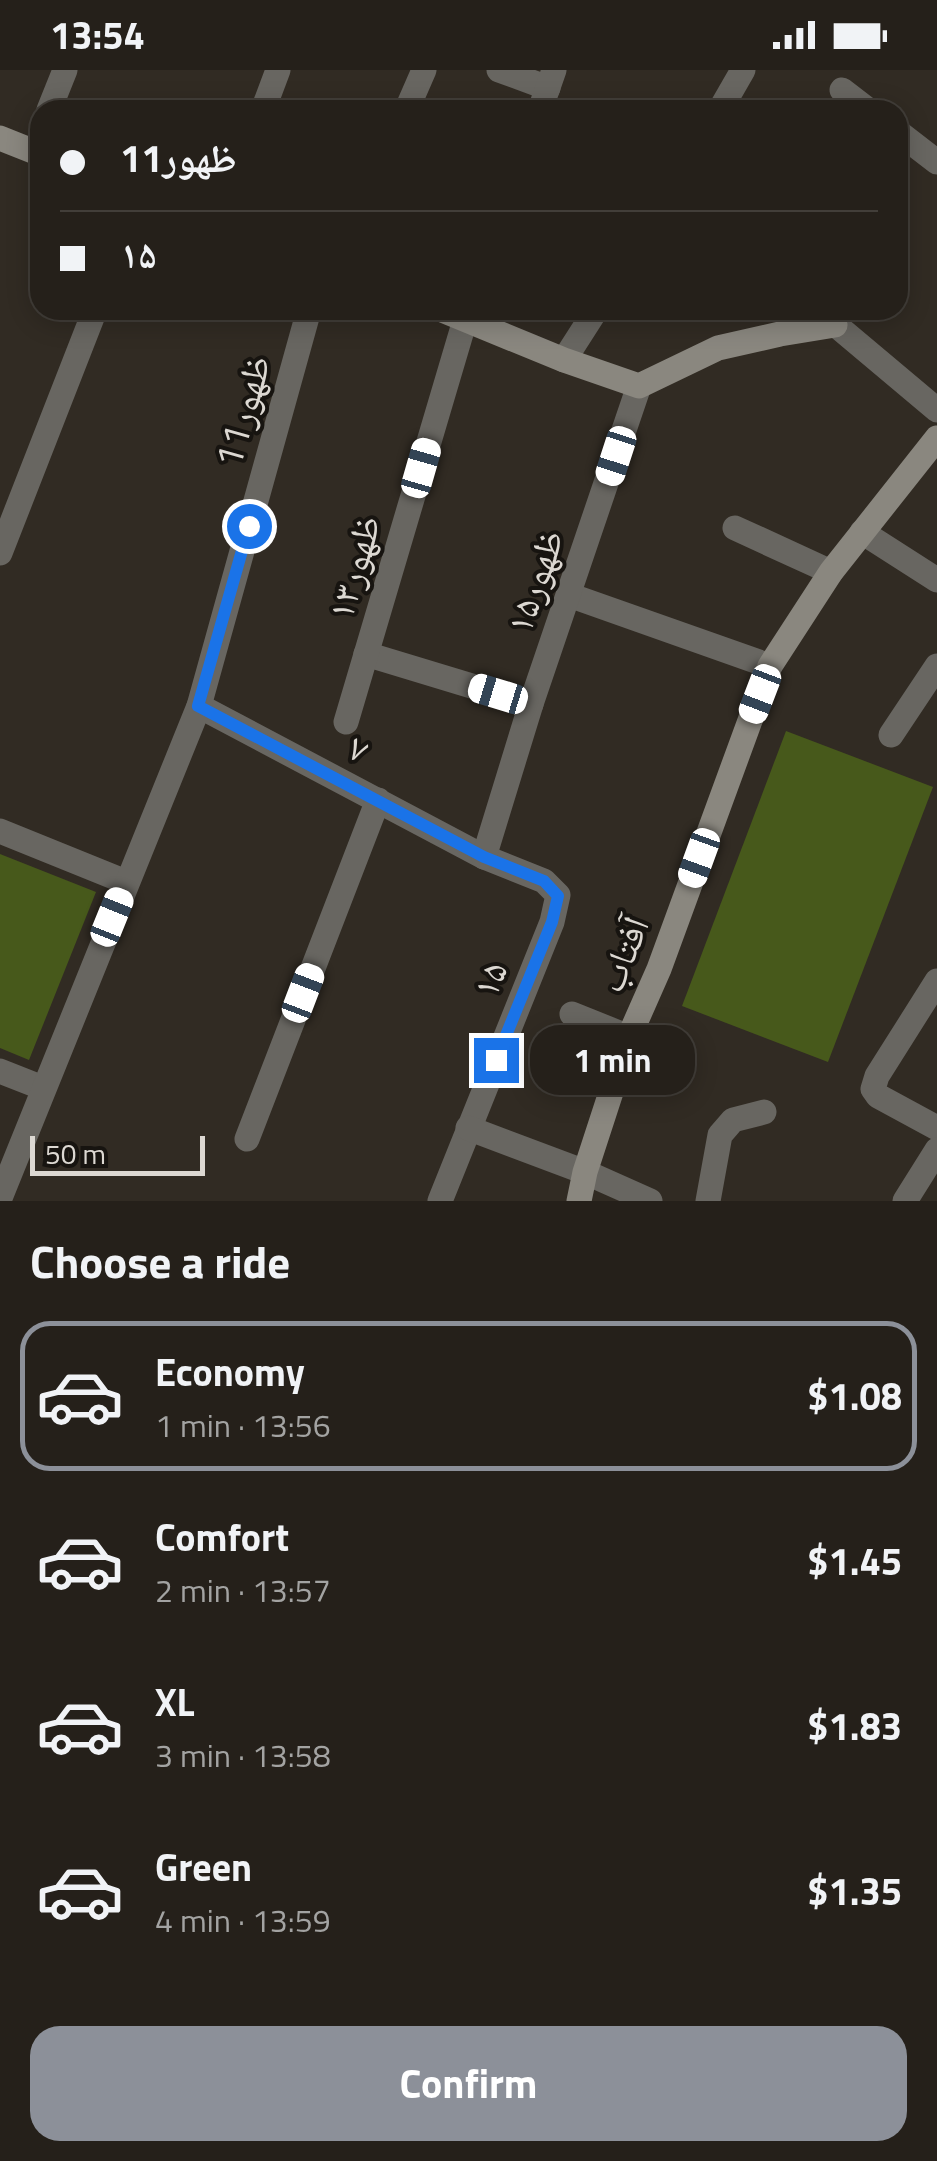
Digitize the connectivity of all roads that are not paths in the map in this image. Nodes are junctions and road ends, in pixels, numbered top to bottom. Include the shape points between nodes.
1 (65, 70) edge
2 (278, 70) edge
3 (424, 70) edge
4 (499, 70) edge
5 (744, 70) edge
6 (547, 89) edge
7 (842, 90) dead end
8 (53, 100) edge
9 (267, 100) edge
10 (411, 100) edge
11 (726, 100) edge
12 (855, 100) edge
13 (0, 138) edge
14 (908, 140) edge
15 (30, 144) edge
16 (937, 162) edge
17 (91, 320) edge
18 (306, 320) edge
19 (456, 320) edge
20 (474, 320) edge
21 (590, 320) edge
22 (820, 320) edge
23 (829, 320) edge
24 (564, 360) junction
25 (639, 386) junction
26 (937, 410) edge
27 (937, 438) edge
28 (735, 528) dead end
29 (862, 532) junction
30 (0, 553) edge
31 (831, 572) junction
32 (937, 580) edge
33 (569, 595) junction
34 (366, 654) junction
35 (770, 666) junction
36 (937, 666) edge
37 (531, 704) junction
38 (198, 706) junction
39 (346, 722) dead end
40 (891, 735) dead end
41 (378, 800) junction
42 (0, 831) edge
43 (484, 857) junction
44 (126, 882) junction
45 (558, 896) joint
46 (937, 980) edge
47 (572, 1014) dead end
48 (628, 1037) junction
49 (0, 1071) edge
50 (42, 1088) junction
51 (764, 1112) dead end
52 (468, 1128) junction
53 (937, 1128) edge
54 (246, 1140) dead end
55 (937, 1150) edge
56 (585, 1172) junction
57 (0, 1198) edge
58 (440, 1201) edge
59 (579, 1201) edge
60 (650, 1201) edge
61 (708, 1201) edge
62 (905, 1201) edge

1 - 8 street
2 - 9 street
3 - 10 street
4 - 6 street
5 - 11 street
7 - 12 street
13 - 15 street
14 - 16 street
17 - 30 street
18 - 38 street, 11ظهور
19 - 34 street, ظهور۱۳
20 - 24 street
21 - 24 street
22 - 25 street via 718,348
23 - 26 street
24 - 25 street
25 - 33 street, ظهور۱۵
27 - 29 street, آفتاب
28 - 31 street
29 - 31 street, آفتاب
29 - 32 street
31 - 35 street, آفتاب
33 - 35 street
33 - 37 street, ظهور۱۵
34 - 37 street
34 - 39 street, ظهور۱۳
35 - 48 street, آفتاب
36 - 40 street
37 - 43 street, ظهور۱۵
38 - 41 street, ۷
38 - 44 street, 11ظهور
41 - 43 street, ۷
41 - 54 street
42 - 44 street
43 - 45 street, ۷ via 544,881
44 - 50 street, 11ظهور
45 - 52 street, ۱۵
46 - 53 street via 873,1089
47 - 48 street
48 - 56 street, آفتاب
49 - 50 street
50 - 57 street, 11ظهور
51 - 61 street via 732,1120 720,1135
52 - 56 street
52 - 58 street, ۱۵
55 - 62 street
56 - 59 street, آفتاب
56 - 60 street

